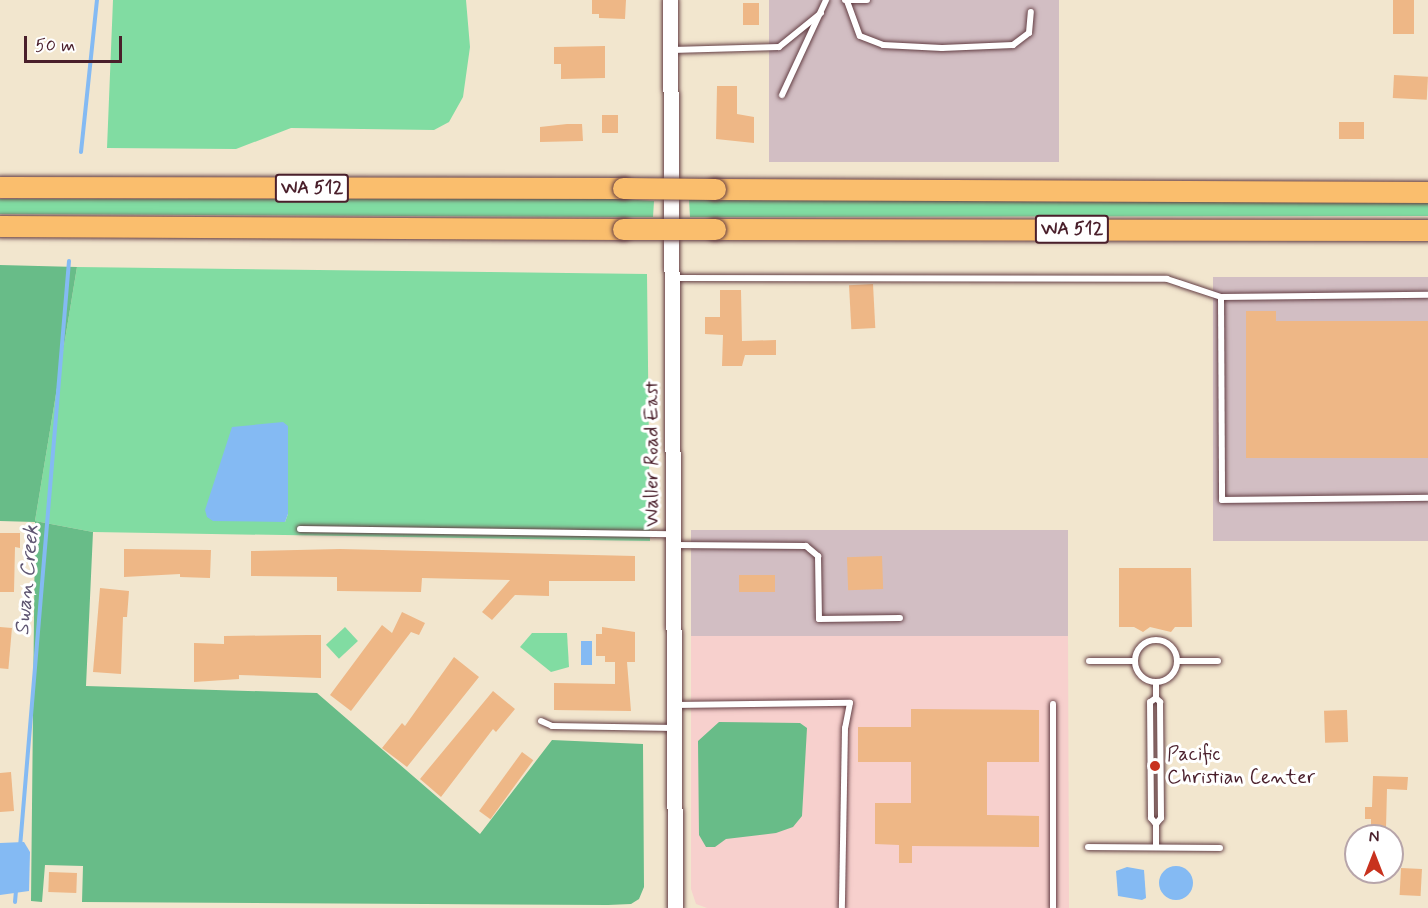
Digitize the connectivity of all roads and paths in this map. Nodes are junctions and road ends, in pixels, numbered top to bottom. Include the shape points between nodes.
1 (670, 0) edge
2 (826, 0) edge
3 (867, 0) edge
4 (846, 1) edge
5 (1031, 12) dead end
6 (821, 13) junction
7 (671, 51) junction
8 (782, 95) dead end
9 (0, 187) edge
10 (1428, 192) edge
11 (0, 226) edge
12 (1428, 230) edge
13 (672, 278) junction
14 (1428, 295) edge
15 (1221, 297) junction
16 (1428, 498) edge
17 (300, 529) dead end
18 (673, 540) junction
19 (900, 618) dead end
20 (1089, 661) dead end
21 (1135, 661) junction
22 (1177, 661) junction
23 (1218, 661) dead end
24 (1156, 682) junction
25 (1156, 698) junction
26 (1053, 704) dead end
27 (674, 705) junction
28 (542, 721) dead end
29 (674, 728) junction
30 (1156, 824) junction
31 (1156, 846) junction
32 (1088, 847) dead end
33 (1220, 848) dead end
34 (675, 908) edge
35 (842, 908) edge
36 (1053, 908) edge

1 - 7 street, Waller Road East
2 - 6 lane
3 - 4 lane
4 - 5 lane via 860,36 883,45 1013,45 1029,33
6 - 7 lane via 779,47
6 - 8 lane
7 - 13 street, Waller Road East
9 - 10 highway, WA 512, bridge
11 - 12 highway, WA 512, bridge
13 - 15 lane via 1167,279
13 - 18 street, Waller Road East
14 - 15 lane
15 - 16 lane via 1222,500
17 - 18 lane
18 - 19 lane via 806,546 818,556 819,619
18 - 27 street, Waller Road East
20 - 21 lane
21 - 22 lane via 1139,649 1156,640 1173,649
21 - 24 lane via 1143,678
22 - 23 lane
22 - 24 lane via 1173,674
24 - 25 lane
25 - 30 lane via 1160,702 1161,818
25 - 30 lane via 1150,702 1151,818
26 - 36 lane
27 - 29 street, Waller Road East
27 - 35 lane via 850,703 845,728
28 - 29 lane via 552,726
29 - 34 street, Waller Road East
30 - 31 lane
31 - 32 lane
31 - 33 lane

